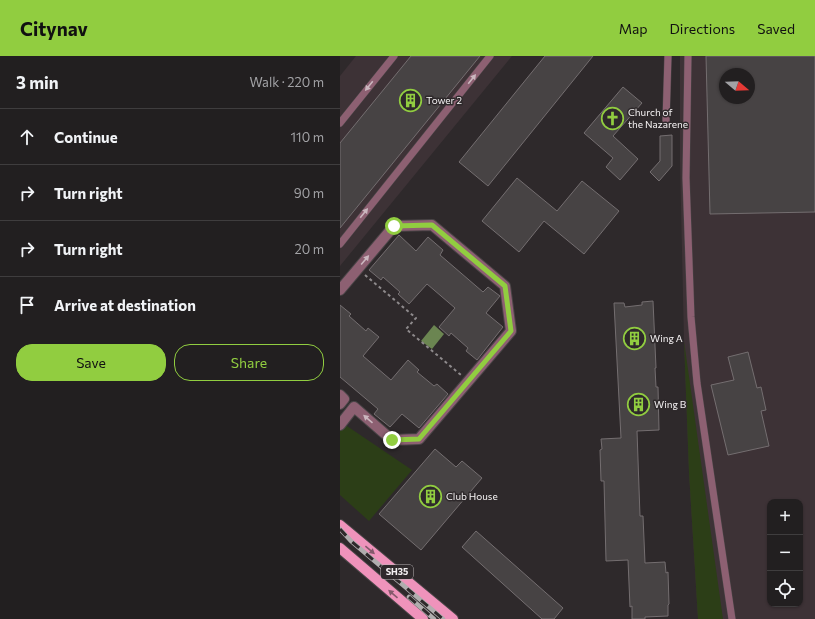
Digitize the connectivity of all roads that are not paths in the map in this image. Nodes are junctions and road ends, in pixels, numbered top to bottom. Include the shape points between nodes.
1 (394, 56) edge
2 (490, 56) edge
3 (668, 56) edge
4 (688, 56) edge
5 (666, 121) dead end
6 (340, 123) edge
7 (340, 244) edge
8 (340, 290) edge
9 (341, 399) edge
10 (354, 407) junction
11 (340, 425) edge
12 (340, 525) edge
13 (340, 548) edge
14 (418, 617) edge
15 (453, 619) edge
16 (732, 619) edge

1 -> 6 lane
7 -> 2 lane
3 - 5 lane
4 - 16 lane via 686,178 696,383
8 -> 10 street via 394,226 432,225 505,286 511,331 419,439 392,440
9 - 10 street
10 - 11 street
12 -> 15 main road, SH35
14 -> 13 main road, SH35

